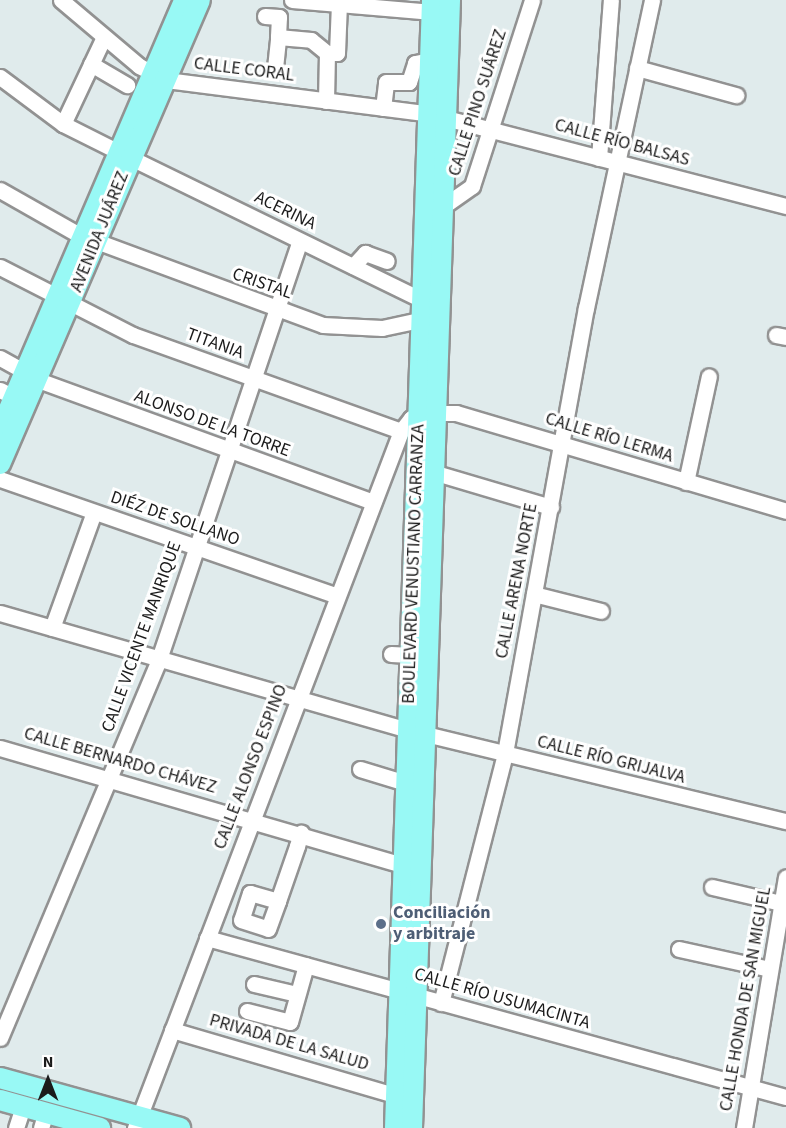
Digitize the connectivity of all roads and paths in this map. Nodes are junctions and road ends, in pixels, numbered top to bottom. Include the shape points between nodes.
1 (61, 0) edge
2 (184, 0) edge
3 (200, 0) edge
4 (292, 0) edge
5 (450, 0) edge
6 (532, 0) edge
7 (611, 0) edge
8 (652, 0) edge
9 (339, 4) junction
10 (432, 6) edge
11 (265, 16) dead end
12 (311, 24) dead end
13 (104, 37) junction
14 (278, 37) junction
15 (311, 40) junction
16 (327, 53) junction
17 (431, 60) junction
18 (91, 64) junction
19 (275, 68) dead end
20 (637, 68) junction
21 (0, 77) edge
22 (158, 77) junction
23 (127, 85) dead end
24 (736, 95) dead end
25 (326, 101) junction
26 (383, 108) junction
27 (439, 116) junction
28 (63, 124) junction
29 (492, 128) junction
30 (124, 155) junction
31 (599, 158) junction
32 (616, 162) junction
33 (0, 189) edge
34 (445, 205) junction
35 (786, 206) edge
36 (88, 239) junction
37 (300, 241) junction
38 (387, 261) dead end
39 (354, 266) junction
40 (0, 267) edge
41 (422, 300) junction
42 (63, 302) junction
43 (277, 310) junction
44 (421, 320) junction
45 (0, 357) edge
46 (31, 376) junction
47 (709, 376) dead end
48 (253, 379) junction
49 (7, 394) edge
50 (428, 412) junction
51 (0, 430) edge
52 (400, 431) junction
53 (563, 444) junction
54 (227, 452) junction
55 (0, 464) edge
56 (436, 473) junction
57 (0, 479) edge
58 (686, 482) junction
59 (374, 502) junction
60 (551, 507) junction
61 (786, 511) edge
62 (94, 512) junction
63 (197, 546) junction
64 (534, 594) junction
65 (337, 596) junction
66 (601, 611) dead end
67 (0, 613) edge
68 (52, 628) junction
69 (391, 654) dead end
70 (411, 655) junction
71 (159, 659) junction
72 (298, 699) junction
73 (418, 732) junction
74 (1, 750) edge
75 (505, 753) junction
76 (360, 769) dead end
77 (109, 779) junction
78 (406, 783) junction
79 (252, 818) junction
80 (786, 821) edge
81 (301, 833) junction
82 (403, 865) junction
83 (786, 877) edge
84 (712, 887) dead end
85 (278, 901) dead end
86 (781, 903) junction
87 (207, 938) junction
88 (679, 949) dead end
89 (306, 965) junction
90 (770, 969) junction
91 (254, 984) dead end
92 (400, 991) junction
93 (297, 994) junction
94 (419, 997) junction
95 (441, 1003) junction
96 (247, 1011) dead end
97 (172, 1030) junction
98 (0, 1038) edge
99 (0, 1078) edge
100 (751, 1088) junction
101 (395, 1095) junction
102 (786, 1097) edge
103 (0, 1100) edge
104 (23, 1107) junction
105 (43, 1120) edge
106 (137, 1123) edge
107 (90, 1127) edge
108 (16, 1128) edge
109 (180, 1128) edge
110 (395, 1128) edge
111 (412, 1128) edge
112 (744, 1128) edge

1 - 13 street
2 - 22 main road, AVENIDA JUÁREZ
3 - 22 main road, AVENIDA JUÁREZ
4 - 9 street
5 - 27 main road, BOULEVARD VENUSTIANO CARRANZA
6 - 29 street, CALLE PINO SUÁREZ
7 - 31 street
8 - 20 street, CALLE ARENA NORTE
9 - 10 street
9 - 16 street via 337,53
10 - 17 main road, BOULEVARD VENUSTIANO CARRANZA
11 - 14 street via 279,17
12 - 15 street
13 - 18 street
13 - 22 street
14 - 15 street
14 - 19 street
15 - 16 street
16 - 25 street
17 - 26 street via 415,63 408,81 386,82
17 - 27 main road, BOULEVARD VENUSTIANO CARRANZA
18 - 23 street
18 - 28 street
20 - 24 street
20 - 32 street, CALLE ARENA NORTE
21 - 28 street, ACERINA
22 - 25 street, CALLE CORAL
22 - 30 main road, AVENIDA JUÁREZ
25 - 26 street, CALLE CORAL
26 - 27 street, CALLE CORAL
27 - 29 street, CALLE RÍO BALSAS
27 - 34 main road, BOULEVARD VENUSTIANO CARRANZA
27 - 41 main road, BOULEVARD VENUSTIANO CARRANZA
28 - 30 street, ACERINA
29 - 31 street, CALLE RÍO BALSAS
29 - 34 street, CALLE PINO SUÁREZ via 472,186
30 - 36 main road, AVENIDA JUÁREZ
30 - 37 street, ACERINA
31 - 32 street, CALLE RÍO BALSAS
32 - 35 street, CALLE RÍO BALSAS
32 - 53 street, CALLE ARENA NORTE
33 - 36 street, CRISTAL
34 - 50 main road, BOULEVARD VENUSTIANO CARRANZA
36 - 42 main road, AVENIDA JUÁREZ
36 - 43 street, CRISTAL
37 - 39 street, ACERINA
37 - 43 street, CALLE VICENTE MANRIQUE
38 - 39 street via 365,253
39 - 41 street, ACERINA
40 - 42 street, TITANIA
41 - 44 main road, BOULEVARD VENUSTIANO CARRANZA
42 - 46 main road, AVENIDA JUÁREZ
42 - 48 street, TITANIA
43 - 44 street, CRISTAL via 352,328
43 - 48 street, CALLE VICENTE MANRIQUE
44 - 50 main road, BOULEVARD VENUSTIANO CARRANZA
45 - 46 street, ALONSO DE LA TORRE
46 - 49 main road, AVENIDA JUÁREZ
46 - 54 street, ALONSO DE LA TORRE
46 - 55 main road, AVENIDA JUÁREZ
47 - 58 street
48 - 52 street, TITANIA
48 - 54 street, CALLE VICENTE MANRIQUE
49 - 51 main road, AVENIDA JUÁREZ
50 - 52 street
50 - 53 street, CALLE RÍO LERMA
50 - 56 main road, BOULEVARD VENUSTIANO CARRANZA
50 - 70 main road, BOULEVARD VENUSTIANO CARRANZA
52 - 59 street, CALLE ALONSO ESPINO
53 - 58 street, CALLE RÍO LERMA
53 - 60 street, CALLE ARENA NORTE
54 - 59 street, ALONSO DE LA TORRE
54 - 63 street, CALLE VICENTE MANRIQUE
56 - 60 street
56 - 73 main road, BOULEVARD VENUSTIANO CARRANZA
57 - 62 street, DIÉZ DE SOLLANO
58 - 61 street, CALLE RÍO LERMA
59 - 65 street, CALLE ALONSO ESPINO
60 - 64 street, CALLE ARENA NORTE
62 - 63 street, DIÉZ DE SOLLANO
62 - 68 street
63 - 65 street, DIÉZ DE SOLLANO
63 - 71 street, CALLE VICENTE MANRIQUE
64 - 66 street
64 - 75 street, CALLE ARENA NORTE
65 - 72 street, CALLE ALONSO ESPINO
67 - 68 street, CALLE RÍO GRIJALVA
68 - 71 street, CALLE RÍO GRIJALVA
69 - 70 street
70 - 73 main road, BOULEVARD VENUSTIANO CARRANZA
71 - 72 street, CALLE RÍO GRIJALVA
71 - 77 street, CALLE VICENTE MANRIQUE
72 - 73 street, CALLE RÍO GRIJALVA
72 - 79 street, CALLE ALONSO ESPINO
73 - 75 street, CALLE RÍO GRIJALVA
73 - 78 main road, BOULEVARD VENUSTIANO CARRANZA
73 - 94 main road, BOULEVARD VENUSTIANO CARRANZA
74 - 77 street, CALLE BERNARDO CHÁVEZ
75 - 80 street, CALLE RÍO GRIJALVA
75 - 95 street, CALLE ARENA NORTE
76 - 78 street
77 - 79 street, CALLE BERNARDO CHÁVEZ
77 - 98 street, CALLE VICENTE MANRIQUE
78 - 82 main road, BOULEVARD VENUSTIANO CARRANZA
79 - 81 street, CALLE BERNARDO CHÁVEZ
79 - 87 street, CALLE ALONSO ESPINO
81 - 82 street, CALLE BERNARDO CHÁVEZ
81 - 85 street
82 - 92 main road, BOULEVARD VENUSTIANO CARRANZA
83 - 86 street, CALLE HONDA DE SAN MIGUEL
84 - 86 street
86 - 90 street, CALLE HONDA DE SAN MIGUEL
87 - 89 street, CALLE RÍO USUMACINTA
87 - 97 street, CALLE ALONSO ESPINO
88 - 90 street
89 - 92 street, CALLE RÍO USUMACINTA
89 - 93 street
90 - 100 street, CALLE HONDA DE SAN MIGUEL
91 - 93 street
92 - 94 street, CALLE RÍO USUMACINTA
92 - 101 main road, BOULEVARD VENUSTIANO CARRANZA
93 - 96 street via 290,1022
94 - 95 street, CALLE RÍO USUMACINTA
94 - 111 main road, BOULEVARD VENUSTIANO CARRANZA
95 - 100 street, CALLE RÍO USUMACINTA
97 - 101 street, PRIVADA DE LA SALUD
97 - 106 street, CALLE ALONSO ESPINO
99 - 106 main road
100 - 102 street, CALLE RÍO USUMACINTA
100 - 112 street, CALLE HONDA DE SAN MIGUEL
101 - 110 main road, BOULEVARD VENUSTIANO CARRANZA
103 - 104 main road
104 - 105 main road
104 - 108 street
105 - 107 main road
106 - 109 main road

